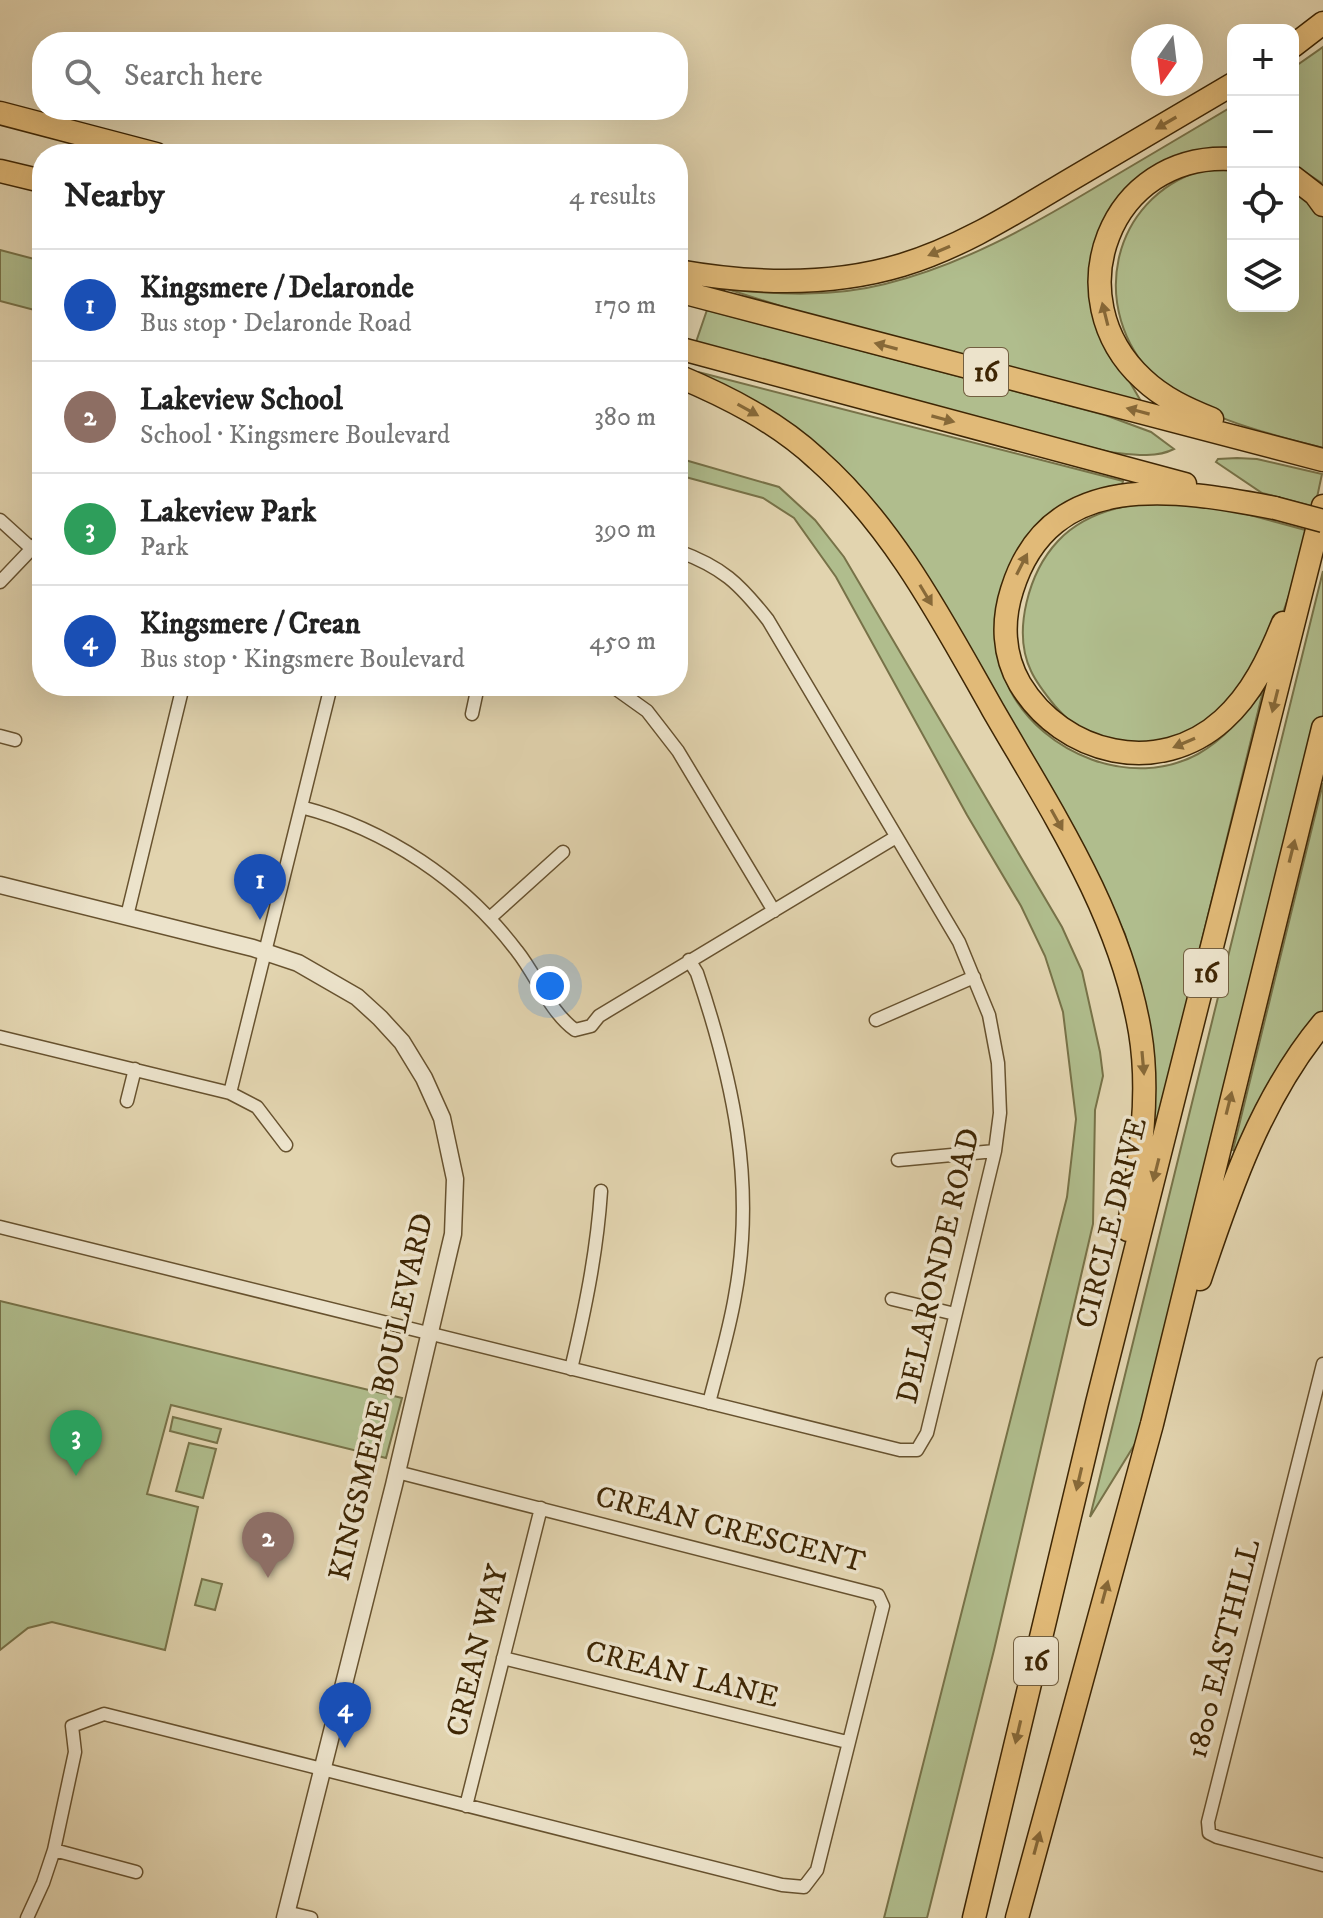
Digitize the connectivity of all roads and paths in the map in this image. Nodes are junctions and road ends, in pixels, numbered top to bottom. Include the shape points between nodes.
1 (1323, 23) edge
2 (1299, 41) edge
3 (1227, 88) edge
4 (0, 113) edge
5 (118, 144) edge
6 (1227, 159) edge
7 (0, 171) edge
8 (32, 179) edge
9 (1299, 182) edge
10 (1323, 205) edge
11 (688, 273) edge
12 (688, 294) edge
13 (688, 351) edge
14 (688, 381) edge
15 (1295, 452) junction
16 (1323, 460) edge
17 (1323, 506) edge
18 (1275, 508) junction
19 (0, 520) edge
20 (1323, 521) edge
21 (1314, 544) junction
22 (32, 549) joint
23 (688, 555) edge
24 (0, 582) edge
25 (181, 696) edge
26 (329, 696) edge
27 (476, 696) edge
28 (626, 696) edge
29 (472, 714) dead end
30 (1323, 728) edge
31 (0, 736) edge
32 (15, 740) dead end
33 (301, 807) junction
34 (896, 837) junction
35 (563, 852) dead end
36 (0, 885) edge
37 (774, 911) junction
38 (127, 916) junction
39 (491, 917) junction
40 (266, 952) junction
41 (689, 960) junction
42 (974, 977) junction
43 (876, 1020) dead end
44 (1323, 1023) edge
45 (0, 1037) edge
46 (135, 1069) junction
47 (230, 1093) junction
48 (127, 1101) dead end
49 (286, 1145) dead end
50 (995, 1151) junction
51 (898, 1160) dead end
52 (601, 1191) dead end
53 (0, 1227) edge
54 (892, 1299) dead end
55 (955, 1314) junction
56 (429, 1334) junction
57 (1323, 1366) edge
58 (571, 1369) junction
59 (709, 1403) junction
60 (1097, 1403) junction
61 (1152, 1424) junction
62 (397, 1472) junction
63 (541, 1508) junction
64 (503, 1658) junction
65 (847, 1742) junction
66 (322, 1771) junction
67 (466, 1806) junction
68 (54, 1850) junction
69 (1323, 1865) edge
70 (136, 1872) dead end
71 (286, 1915) edge
72 (27, 1918) edge
73 (311, 1918) edge
74 (974, 1918) edge
75 (1017, 1918) edge

1 - 2 highway
3 -> 11 highway via 1010,216 900,266 780,282
4 - 5 highway
15 -> 6 highway via 1182,407 1151,386 1127,362 1102,305 1104,246 1133,195 1177,165
7 - 8 highway
9 - 10 highway
15 -> 12 highway, 16
13 -> 18 highway, 16
14 -> 60 highway via 794,439 886,535 984,694 1097,896 1133,997 1145,1090 1135,1188
15 - 16 highway, 16
17 - 21 highway
18 - 20 highway, 16, bridge
21 -> 18 highway via 1263,667 1235,707 1203,735 1167,750 1121,753 1072,735 1032,701 1009,656 1008,602 1026,555 1061,518 1105,498 1154,491
19 - 22 street
21 -> 60 highway, CIRCLE DRIVE / 16
22 - 24 street
23 - 34 street, DELARONDE ROAD via 711,563 745,591 768,620
25 - 38 street
26 - 33 street
27 - 29 street
28 - 37 street via 647,711 678,751
61 -> 30 highway, 16
31 - 32 street
33 - 39 street via 397,846
33 - 40 street
34 - 37 street
34 - 42 street, DELARONDE ROAD
35 - 39 street
36 - 38 street, KINGSMERE BOULEVARD
37 - 41 street
38 - 40 street, KINGSMERE BOULEVARD
39 - 41 street via 562,1020 575,1030 591,1026
40 - 47 street
40 - 56 street, KINGSMERE BOULEVARD via 329,979 380,1018 402,1042 439,1111 455,1179 453,1234
41 - 59 street via 725,1062 743,1173 736,1295
42 - 43 street
42 - 50 street, DELARONDE ROAD via 989,1015 998,1063
44 - 61 highway via 1255,1133
45 - 46 street
46 - 47 street
46 - 48 street
47 - 49 street via 257,1107
50 - 51 street
50 - 55 street, DELARONDE ROAD
52 - 58 street via 598,1237
53 - 56 street, DELARONDE ROAD
54 - 55 street
55 - 59 street, DELARONDE ROAD via 927,1433 917,1450
56 - 58 street, DELARONDE ROAD
56 - 62 street, KINGSMERE BOULEVARD
57 - 69 street, 1800 EASTHILL via 1208,1822 1209,1833 1217,1837
58 - 59 street, DELARONDE ROAD
60 -> 74 highway, CIRCLE DRIVE / 16
75 -> 61 highway, 16
62 - 63 street, CREAN CRESCENT
62 - 66 street, KINGSMERE BOULEVARD
63 - 64 street, CREAN WAY
63 - 65 street, CREAN CRESCENT via 878,1595 883,1606
64 - 65 street, CREAN LANE
64 - 67 street, CREAN WAY
65 - 67 street, CREAN CRESCENT via 817,1870 804,1887
66 - 67 street, CREAN CRESCENT
66 - 68 street, CREAN CRESCENT via 104,1714 72,1726 75,1752
66 - 71 street, KINGSMERE BOULEVARD
68 - 70 street
68 - 72 street
71 - 73 street

